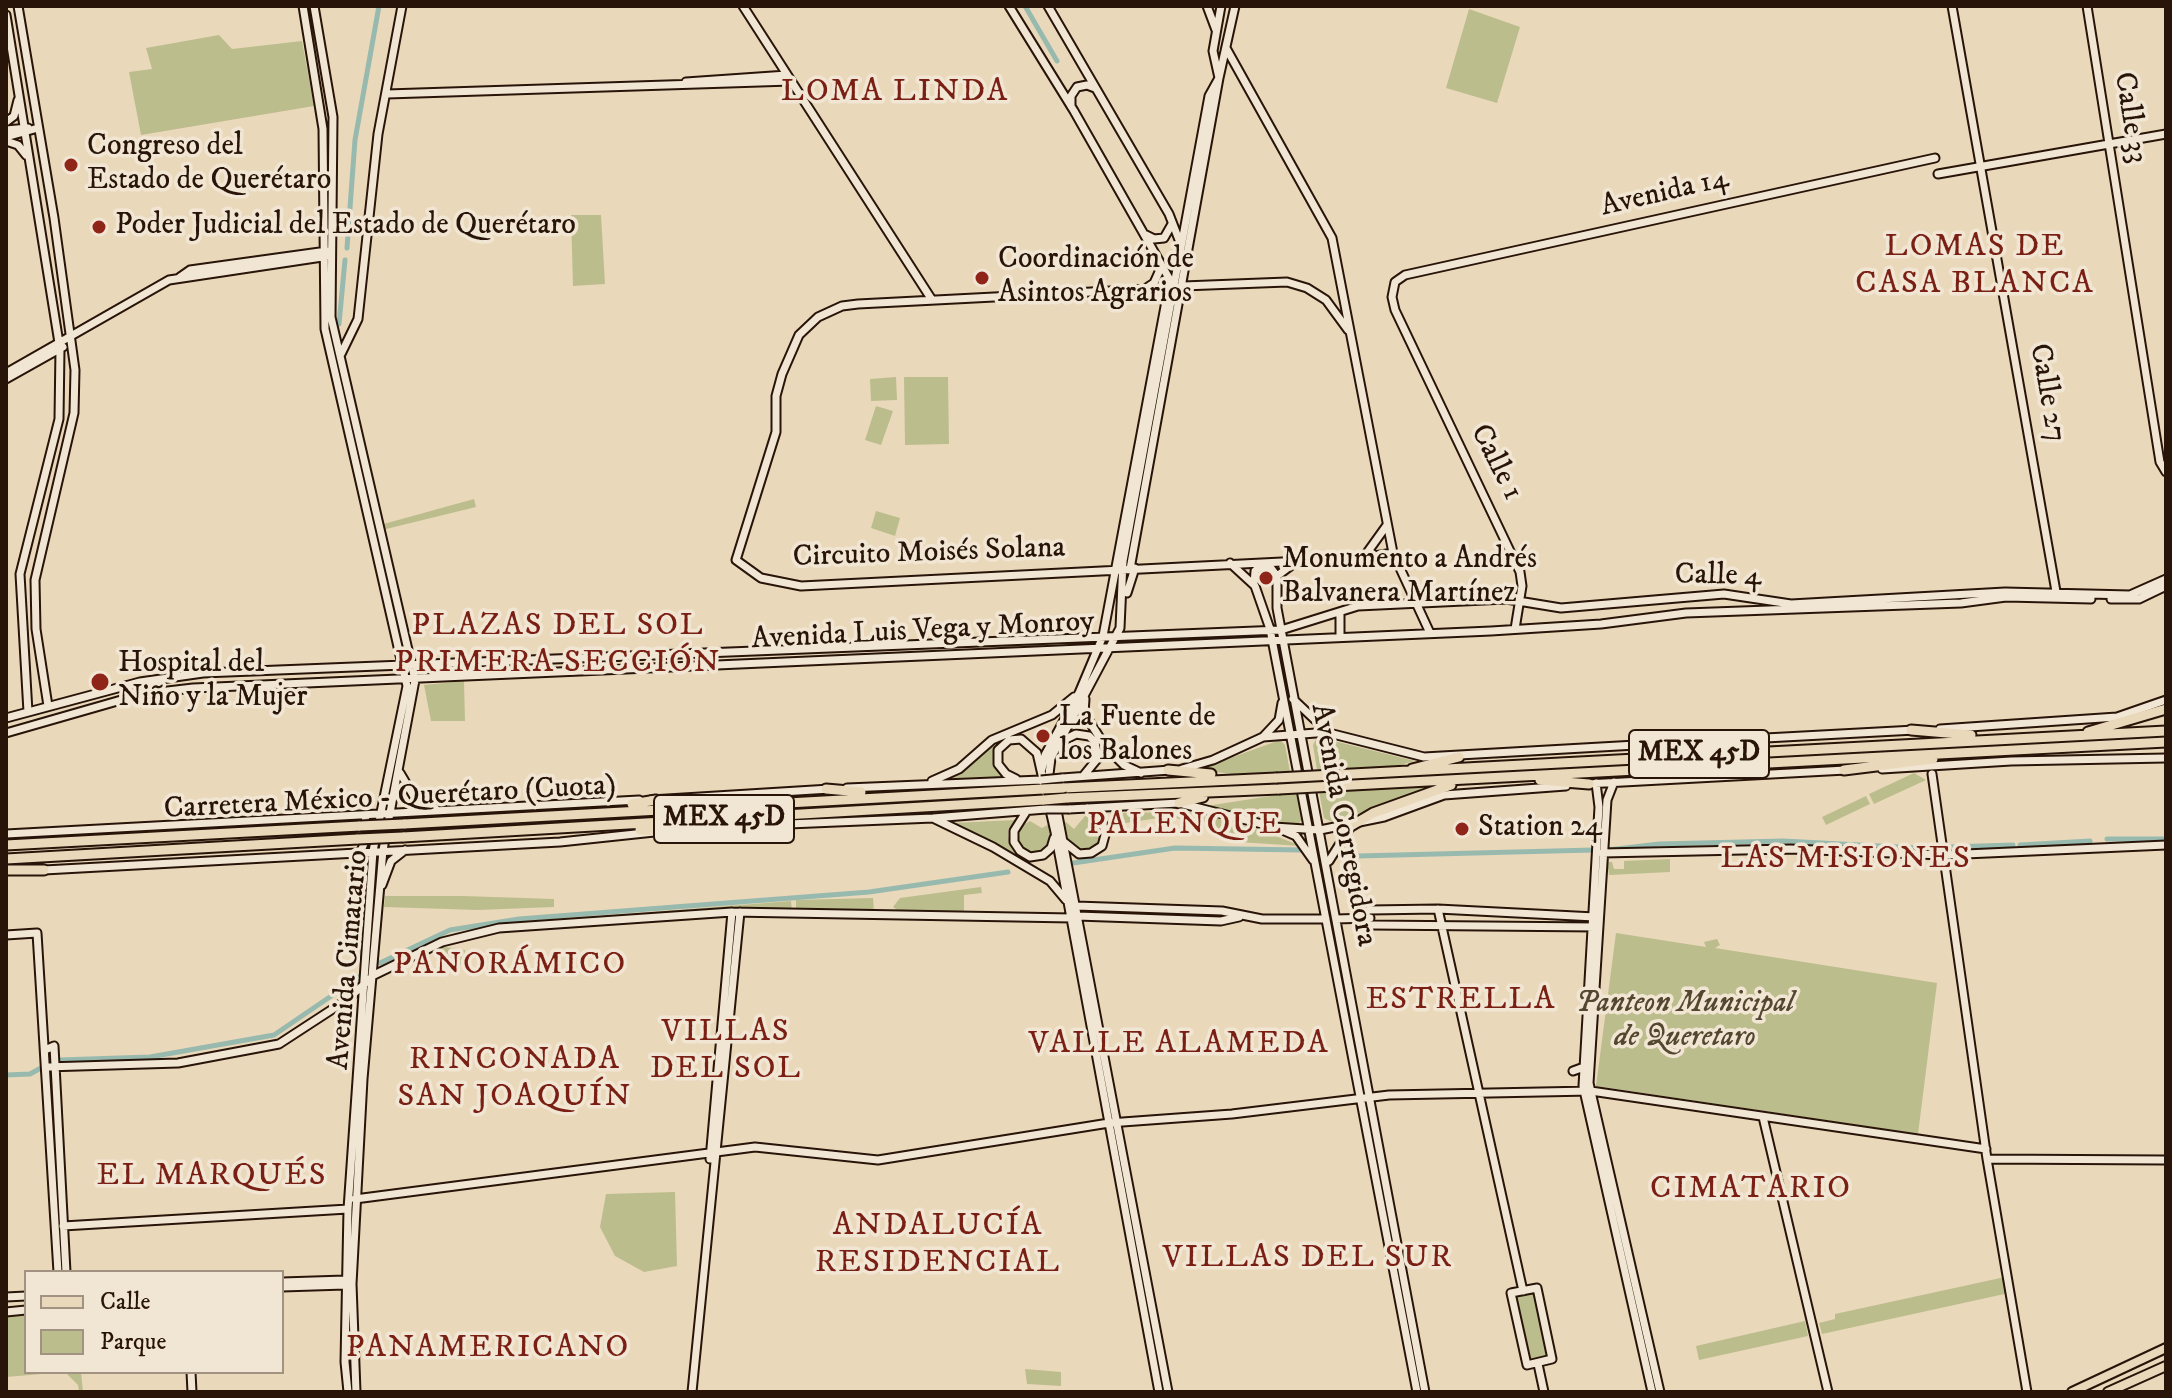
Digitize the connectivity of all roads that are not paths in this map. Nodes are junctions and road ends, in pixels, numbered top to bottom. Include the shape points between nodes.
1 (18, 6) edge
2 (303, 6) edge
3 (314, 6) edge
4 (402, 6) edge
5 (743, 6) edge
6 (1009, 6) edge
7 (1048, 6) edge
8 (1207, 6) edge
9 (1221, 6) edge
10 (1235, 6) edge
11 (1952, 6) edge
12 (2087, 6) edge
13 (6, 15) edge
14 (1216, 32) junction
15 (1226, 48) junction
16 (789, 78) junction
17 (1219, 78) junction
18 (1099, 93) junction
19 (19, 94) junction
20 (387, 94) junction
21 (1074, 111) junction
22 (6, 122) edge
23 (333, 127) junction
24 (38, 128) junction
25 (323, 129) junction
26 (6, 130) edge
27 (25, 131) junction
28 (2166, 134) edge
29 (6, 139) edge
30 (2109, 144) junction
31 (29, 158) junction
32 (1935, 158) dead end
33 (1981, 166) junction
34 (1938, 174) dead end
35 (1171, 219) junction
36 (328, 230) junction
37 (1145, 233) junction
38 (1182, 251) junction
39 (328, 254) junction
40 (1157, 257) junction
41 (1405, 275) joint
42 (1183, 286) junction
43 (1169, 288) junction
44 (1145, 289) junction
45 (932, 300) junction
46 (327, 318) junction
47 (1351, 335) junction
48 (72, 336) junction
49 (60, 340) junction
50 (60, 349) junction
51 (341, 354) junction
52 (43, 361) junction
53 (6, 373) edge
54 (61, 375) junction
55 (6, 379) edge
56 (2166, 472) edge
57 (1388, 523) junction
58 (1393, 553) junction
59 (1362, 558) junction
60 (1262, 561) junction
61 (1299, 561) junction
62 (1230, 563) junction
63 (1271, 568) junction
64 (1126, 569) junction
65 (1255, 571) junction
66 (1277, 576) junction
67 (2166, 579) edge
68 (1255, 586) junction
69 (2166, 586) edge
70 (2056, 597) junction
71 (21, 598) junction
72 (35, 598) junction
73 (1520, 599) junction
74 (1418, 603) junction
75 (1123, 611) junction
76 (1340, 613) junction
77 (1270, 629) junction
78 (1515, 629) junction
79 (1281, 630) junction
80 (1184, 633) junction
81 (1430, 633) junction
82 (1117, 635) junction
83 (1103, 636) junction
84 (1340, 637) junction
85 (1272, 640) junction
86 (1283, 640) junction
87 (942, 642) junction
88 (1186, 644) junction
89 (849, 646) junction
90 (1110, 647) junction
91 (1097, 648) junction
92 (410, 651) junction
93 (401, 653) junction
94 (943, 655) junction
95 (850, 660) junction
96 (403, 663) junction
97 (412, 663) junction
98 (411, 680) junction
99 (140, 682) junction
100 (1082, 693) junction
101 (142, 694) junction
102 (1283, 697) junction
103 (1293, 699) junction
104 (2166, 700) edge
105 (48, 706) junction
106 (2166, 709) edge
107 (28, 712) junction
108 (6, 718) edge
109 (1911, 730) junction
110 (2166, 731) edge
111 (6, 733) edge
112 (1329, 733) junction
113 (1296, 736) junction
114 (1263, 737) junction
115 (2065, 737) junction
116 (1990, 738) junction
117 (2166, 742) edge
118 (1058, 744) junction
119 (1633, 745) junction
120 (1992, 750) junction
121 (1745, 751) junction
122 (1459, 757) junction
123 (2166, 758) edge
124 (1944, 766) junction
125 (1914, 768) junction
126 (1042, 769) junction
127 (1168, 770) junction
128 (1844, 770) junction
129 (400, 771) junction
130 (1143, 773) junction
131 (1400, 773) junction
132 (1932, 774) junction
133 (1083, 776) junction
134 (1238, 777) junction
135 (1500, 777) junction
136 (1482, 778) junction
137 (1333, 780) junction
138 (1026, 781) junction
139 (1614, 782) junction
140 (1593, 784) junction
141 (926, 788) junction
142 (826, 789) joint
143 (1227, 792) junction
144 (1065, 793) junction
145 (1043, 795) junction
146 (656, 800) junction
147 (1179, 803) junction
148 (1087, 808) junction
149 (440, 810) junction
150 (406, 812) junction
151 (1026, 812) junction
152 (390, 814) junction
153 (570, 814) junction
154 (365, 815) junction
155 (379, 815) junction
156 (933, 818) junction
157 (1351, 826) junction
158 (1274, 827) junction
159 (581, 829) junction
160 (1310, 829) junction
161 (1320, 830) junction
162 (658, 831) junction
163 (1055, 832) junction
164 (6, 834) edge
165 (1063, 841) junction
166 (6, 845) edge
167 (2166, 845) edge
168 (413, 848) junction
169 (403, 849) junction
170 (383, 850) junction
171 (361, 851) junction
172 (373, 851) junction
173 (1600, 853) junction
174 (1943, 855) junction
175 (6, 859) edge
176 (1328, 867) junction
177 (1316, 868) junction
178 (6, 870) edge
179 (44, 870) joint
180 (379, 895) junction
181 (1067, 901) junction
182 (1076, 906) junction
183 (1438, 909) junction
184 (736, 912) junction
185 (1074, 917) junction
186 (1239, 917) junction
187 (1596, 917) junction
188 (1370, 918) junction
189 (1326, 919) junction
190 (1336, 919) junction
191 (1441, 924) junction
192 (1596, 927) junction
193 (6, 935) edge
194 (370, 977) junction
195 (45, 1050) junction
196 (50, 1067) junction
197 (1584, 1067) junction
198 (1573, 1071) dead end
199 (1584, 1091) junction
200 (1478, 1094) junction
201 (1366, 1096) junction
202 (1763, 1117) junction
203 (1113, 1123) junction
204 (1986, 1149) junction
205 (713, 1154) junction
206 (1987, 1159) junction
207 (2166, 1160) edge
208 (1611, 1187) junction
209 (355, 1199) junction
210 (348, 1209) junction
211 (63, 1226) junction
212 (58, 1270) edge
213 (66, 1270) edge
214 (345, 1282) junction
215 (284, 1284) edge
216 (1523, 1291) junction
217 (1156, 1345) junction
218 (2166, 1348) edge
219 (1538, 1364) junction
220 (2166, 1366) edge
221 (348, 1392) edge
222 (356, 1392) edge
223 (692, 1392) edge
224 (1159, 1392) edge
225 (1168, 1392) edge
226 (1417, 1392) edge
227 (1425, 1392) edge
228 (1544, 1392) edge
229 (1652, 1392) edge
230 (1660, 1392) edge
231 (1828, 1392) edge
232 (2027, 1392) edge
233 (2072, 1392) edge
234 (2108, 1392) edge

1 - 24 main road
2 - 25 main road
3 - 23 main road
4 - 20 main road
5 - 16 main road
6 - 21 main road
7 - 18 main road
8 - 14 main road
9 - 14 main road
10 - 15 main road
11 - 33 main road, Calle 27
12 - 30 main road, Calle 33
13 - 19 main road
14 - 17 main road via 1213,51
15 - 17 main road
15 - 47 main road via 1324,219
16 - 20 main road
16 - 45 main road
17 - 38 main road via 1209,96
17 - 42 main road
18 - 21 main road via 1087,85 1077,87 1071,96
18 - 35 main road
19 - 22 main road via 16,112
19 - 27 main road
20 - 51 main road via 358,319
21 - 37 main road
23 - 25 main road
23 - 36 main road
24 - 27 main road
24 - 48 main road
25 - 36 main road
26 - 27 main road
27 - 29 main road
27 - 31 main road
28 - 30 main road
29 - 31 main road
30 - 33 main road
30 - 56 main road, Calle 33 via 2160,462
31 - 49 main road
32 - 41 main road, Avenida 14
33 - 34 main road
33 - 70 main road, Calle 27
35 - 37 main road via 1164,238
35 - 38 main road
36 - 39 main road, Avenida Cimatario
37 - 40 main road
38 - 64 main road
39 - 46 main road, Avenida Cimatario
39 - 48 main road via 190,270
40 - 43 main road
40 - 44 main road via 1159,272
41 - 73 main road, Calle 1 via 1392,289 1395,310 1520,572
42 - 47 main road via 1277,281 1307,288 1326,300
42 - 64 main road
43 - 44 main road, Circuito Moisés Solana
43 - 64 main road
44 - 45 main road, Circuito Moisés Solana
45 - 64 main road, Circuito Moisés Solana via 842,306 818,317 799,335 780,379 776,432 736,560 761,578 790,586
46 - 51 main road, Avenida Cimatario
46 - 93 main road, Avenida Cimatario
47 - 57 main road
48 - 49 main road
48 - 50 main road
48 - 72 main road via 74,413 37,559
49 - 50 main road
49 - 53 main road
50 - 52 main road
50 - 54 main road
51 - 92 main road, Avenida Cimatario
52 - 54 main road
52 - 55 main road
54 - 71 main road via 59,419 21,562
57 - 58 main road
57 - 59 main road
58 - 59 main road, Circuito Moisés Solana
58 - 74 main road
59 - 61 main road, Circuito Moisés Solana
60 - 61 main road, Circuito Moisés Solana
60 - 62 main road, Circuito Moisés Solana
60 - 63 main road
60 - 65 main road
61 - 66 main road
62 - 64 main road, Circuito Moisés Solana
62 - 68 main road, Avenida Corregidora
63 - 65 main road
63 - 66 main road
64 - 75 main road
64 - 75 main road
64 - 83 main road
65 - 68 main road
66 - 79 main road, Avenida Corregidora
67 - 70 main road, Calle 4 via 2130,595
68 - 77 main road, Avenida Corregidora
69 - 70 main road, Calle 4 via 2139,599
70 - 73 main road, Calle 4 via 2005,592 1791,604 1724,594 1561,608
70 - 78 main road, Calle 4 via 1686,613
71 - 72 main road
71 - 107 main road
72 - 105 main road
73 - 74 main road, Calle 4
73 - 78 main road, Calle 1
74 - 76 main road, Calle 4 via 1358,606
74 - 81 main road
75 - 82 main road
76 - 79 main road, Calle 4
76 - 84 main road
77 - 79 main road, Calle 4
77 - 80 main road, Avenida Luis Vega y Monroy
77 - 85 main road, Avenida Corregidora
78 - 81 main road, Calle 4
79 - 86 main road, Avenida Corregidora
80 - 82 main road, Avenida Luis Vega y Monroy
80 - 88 main road
81 - 84 main road, Calle 4
82 - 83 main road, Avenida Luis Vega y Monroy
82 - 90 main road
83 - 87 main road, Avenida Luis Vega y Monroy
83 - 91 main road
84 - 86 main road, Calle 4
85 - 86 main road, Calle 4
85 - 88 main road, Avenida Luis Vega y Monroy
85 - 102 main road, Avenida Corregidora
86 - 103 main road, Avenida Corregidora
87 - 89 main road, Avenida Luis Vega y Monroy
87 - 94 main road
88 - 90 main road, Avenida Luis Vega y Monroy
89 - 95 main road
89 - 97 main road, Avenida Luis Vega y Monroy
90 - 91 main road, Avenida Luis Vega y Monroy
90 - 100 main road
91 - 94 main road, Avenida Luis Vega y Monroy
91 - 100 main road
92 - 93 main road
92 - 97 main road, Avenida Cimatario
93 - 96 main road, Avenida Cimatario
94 - 95 main road, Avenida Luis Vega y Monroy
95 - 98 main road, Avenida Luis Vega y Monroy
96 - 97 main road, Avenida Luis Vega y Monroy
96 - 98 main road, Avenida Cimatario
96 - 99 main road, Avenida Luis Vega y Monroy via 203,673
97 - 98 main road, Avenida Cimatario
98 - 101 main road, Avenida Luis Vega y Monroy
98 - 129 main road, Avenida Cimatario
98 - 155 main road, Avenida Cimatario
99 - 101 main road via 145,687
99 - 105 main road, Avenida Luis Vega y Monroy
100 - 118 main road
100 - 126 main road
100 - 130 main road via 1084,713 1097,735 1124,765
100 - 141 main road via 1052,715 1008,731
101 - 111 main road, Avenida Luis Vega y Monroy
102 - 113 main road, Avenida Corregidora
102 - 114 main road via 1279,720
103 - 112 main road
103 - 113 main road, Avenida Corregidora
104 - 109 main road via 2117,717
105 - 107 main road, Avenida Luis Vega y Monroy
106 - 115 highway
107 - 108 main road, Avenida Luis Vega y Monroy
109 - 116 highway
109 - 119 main road via 1773,742
110 - 115 highway, Carretera México - Querétaro (Cuota) / MEX 45D
112 - 113 main road
112 - 122 main road via 1424,757
113 - 114 main road
113 - 160 main road, Avenida Corregidora
113 - 161 main road, Avenida Corregidora
114 - 127 main road via 1204,764
115 - 116 highway, Carretera México - Querétaro (Cuota) / MEX 45D
116 - 121 highway, Carretera México - Querétaro (Cuota) / MEX 45D
117 - 120 highway, Carretera México - Querétaro (Cuota) / MEX 45D
118 - 133 main road via 1076,734 1095,742 1098,758
118 - 165 main road via 1049,774
119 - 121 highway
119 - 122 main road
120 - 128 highway
120 - 135 highway, Carretera México - Querétaro (Cuota) / MEX 45D
121 - 131 highway, Carretera México - Querétaro (Cuota) / MEX 45D
122 - 131 highway
123 - 124 main road
124 - 125 main road
124 - 132 main road
125 - 128 main road
125 - 132 main road
126 - 138 main road via 1029,742 1005,743 998,750 998,764 1006,774
126 - 163 main road
127 - 130 main road
127 - 134 highway
128 - 139 main road
129 - 149 main road via 416,800
129 - 152 main road, Avenida Cimatario
130 - 133 main road
131 - 137 highway, Carretera México - Querétaro (Cuota) / MEX 45D
132 - 174 main road
133 - 144 main road
134 - 137 highway, Carretera México - Querétaro (Cuota) / MEX 45D, bridge
134 - 144 highway, Carretera México - Querétaro (Cuota) / MEX 45D
135 - 136 highway, Carretera México - Querétaro (Cuota) / MEX 45D
135 - 140 highway
136 - 137 highway, Carretera México - Querétaro (Cuota) / MEX 45D
136 - 157 highway via 1440,787
137 - 143 highway, Carretera México - Querétaro (Cuota) / MEX 45D, bridge
138 - 141 main road
138 - 145 main road
139 - 140 main road
139 - 173 main road
140 - 157 main road via 1444,795
140 - 173 main road
141 - 142 highway
141 - 145 highway, Carretera México - Querétaro (Cuota) / MEX 45D
141 - 153 highway, Carretera México - Querétaro (Cuota) / MEX 45D
142 - 146 main road
143 - 144 highway, Carretera México - Querétaro (Cuota) / MEX 45D
143 - 147 highway
144 - 145 highway, Carretera México - Querétaro (Cuota) / MEX 45D, bridge
144 - 145 main road, bridge
144 - 148 main road
145 - 151 main road
145 - 159 highway, Carretera México - Querétaro (Cuota) / MEX 45D
146 - 149 main road
146 - 153 highway
147 - 148 main road
147 - 158 main road
148 - 165 main road via 1103,824 1102,846 1079,854
149 - 150 main road
150 - 152 main road
150 - 169 main road via 394,830
151 - 156 main road
151 - 163 main road via 1014,831 1020,851 1030,857 1043,855
152 - 155 main road
152 - 170 main road, Avenida Cimatario
153 - 166 highway, Carretera México - Querétaro (Cuota) / MEX 45D, bridge
154 - 155 main road
154 - 164 main road
154 - 171 main road via 368,834
155 - 172 main road, Avenida Cimatario
156 - 162 main road
156 - 181 main road via 1040,875
157 - 161 main road
157 - 176 main road via 1330,854
158 - 160 main road
158 - 177 main road via 1296,836
159 - 162 highway
159 - 175 highway, Carretera México - Querétaro (Cuota) / MEX 45D, bridge
160 - 161 main road
160 - 177 main road, Avenida Corregidora
161 - 176 main road, Avenida Corregidora
162 - 168 main road via 560,842
163 - 181 main road
165 - 182 main road
167 - 174 main road
168 - 169 main road
168 - 180 main road via 394,857
169 - 170 main road
170 - 172 main road
170 - 180 main road, Avenida Cimatario
171 - 172 main road
171 - 179 main road
172 - 194 main road, Avenida Cimatario
173 - 174 main road via 1790,849
173 - 187 main road
174 - 204 main road
176 - 190 main road, Avenida Corregidora
177 - 189 main road, Avenida Corregidora
178 - 179 highway
180 - 194 main road, Avenida Cimatario
181 - 185 main road
182 - 185 main road
182 - 186 main road via 1226,911
183 - 187 main road
183 - 188 main road
183 - 191 main road
184 - 185 main road
184 - 194 main road via 499,928 442,942
184 - 205 main road
185 - 186 main road
185 - 203 main road
186 - 189 main road
187 - 192 main road
188 - 190 main road
188 - 191 main road
189 - 201 main road, Avenida Corregidora
190 - 201 main road, Avenida Corregidora
191 - 192 main road
191 - 200 main road
192 - 197 main road
192 - 199 main road
193 - 195 main road via 37,933
194 - 196 main road via 348,999 283,1043 178,1063
194 - 209 main road, Avenida Cimatario
194 - 210 main road, Avenida Cimatario
195 - 196 main road
195 - 196 main road via 54,1046
196 - 211 main road
196 - 212 main road
197 - 198 main road
197 - 199 main road
199 - 200 main road
199 - 202 main road
199 - 208 main road
200 - 201 main road
200 - 216 main road
201 - 203 main road
201 - 226 main road, Avenida Corregidora
201 - 227 main road, Avenida Corregidora
202 - 204 main road
202 - 231 main road
203 - 205 main road via 896,1158 755,1147
203 - 217 main road
204 - 206 main road
205 - 209 main road
205 - 223 main road
206 - 207 main road
206 - 232 main road
208 - 229 main road
208 - 230 main road
209 - 222 main road, Avenida Cimatario
210 - 211 main road
210 - 214 main road, Avenida Cimatario
211 - 213 main road
214 - 215 main road
214 - 221 main road, Avenida Cimatario
216 - 219 main road via 1511,1293 1527,1365
216 - 219 main road via 1537,1288 1552,1359
217 - 224 main road
217 - 225 main road
218 - 233 main road
219 - 228 main road
220 - 234 main road

